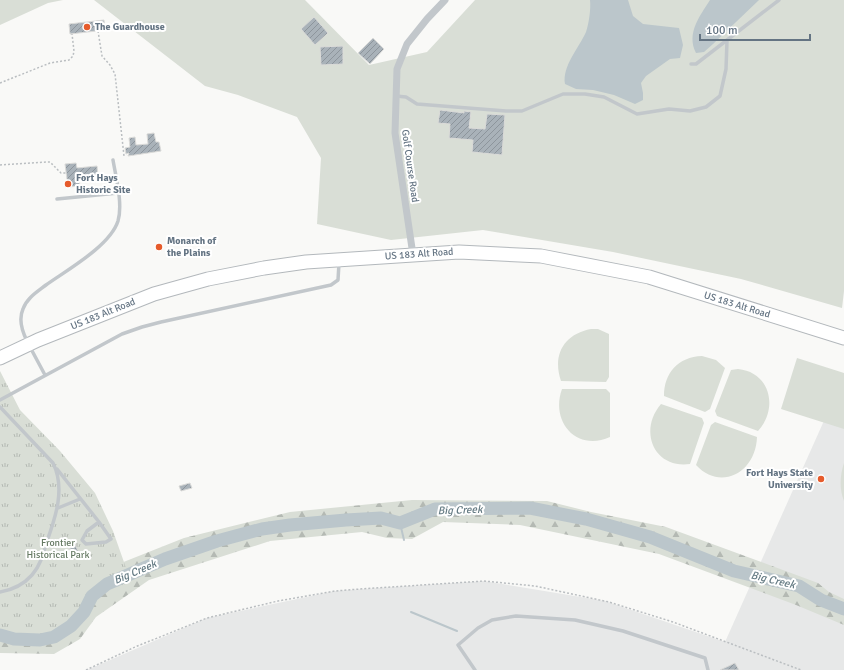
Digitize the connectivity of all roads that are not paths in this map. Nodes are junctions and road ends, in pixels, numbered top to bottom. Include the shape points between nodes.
1 (445, 0) edge
2 (778, 0) edge
3 (727, 41) junction
4 (691, 64) dead end
5 (395, 96) junction
6 (113, 160) dead end
7 (118, 193) junction
8 (57, 199) dead end
9 (413, 255) junction
10 (338, 260) junction
11 (844, 338) edge
12 (29, 344) junction
13 (0, 358) edge
14 (45, 375) junction
15 (0, 400) edge
16 (0, 407) edge
17 (53, 464) junction
18 (80, 498) junction
19 (58, 508) junction
20 (99, 522) junction
21 (0, 592) edge
22 (475, 670) edge
23 (708, 670) edge

1 - 5 street, Golf Course Road via 407,44 397,69
2 - 3 lane
3 - 4 lane via 696,64
3 - 5 lane via 726,69 720,96 706,107 690,111 669,109 638,114 604,97 585,94 564,94 522,112 417,104 406,97
5 - 9 street, Golf Course Road via 395,133
6 - 7 lane
7 - 8 lane
7 - 12 lane via 119,215 108,238 40,289 25,304 21,324
9 - 10 highway, US 183 Alt Road
9 - 11 highway, US 183 Alt Road via 459,252 541,256 601,267 650,277
10 - 12 highway, US 183 Alt Road via 264,268 162,292
10 - 14 lane via 338,280 331,285 142,327 116,337
12 - 13 highway, US 183 Alt Road
12 - 14 lane
14 - 15 lane
16 - 17 lane
17 - 18 lane
17 - 19 lane via 58,478
18 - 19 lane
18 - 20 lane
19 - 21 lane via 35,571 22,584
20 - 20 lane via 111,539 86,544 82,540 86,531
22 - 23 lane via 458,645 492,620 516,616 575,620 623,630 705,658

